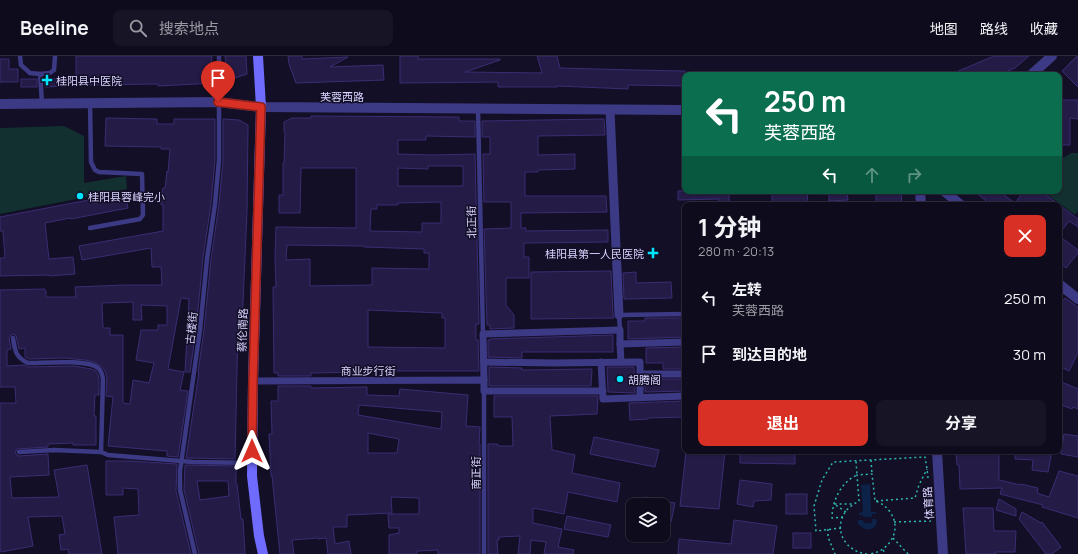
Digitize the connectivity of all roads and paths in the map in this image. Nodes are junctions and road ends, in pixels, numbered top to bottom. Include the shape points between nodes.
1 (20, 56) edge
2 (55, 56) edge
3 (219, 56) edge
4 (258, 56) edge
5 (1052, 56) edge
6 (1034, 72) edge
7 (40, 74) junction
8 (218, 102) junction
9 (42, 103) junction
10 (90, 103) junction
11 (0, 104) edge
12 (261, 107) junction
13 (478, 109) junction
14 (610, 110) junction
15 (682, 110) edge
16 (948, 194) edge
17 (957, 202) edge
18 (90, 228) dead end
19 (1062, 286) edge
20 (1078, 299) edge
21 (682, 314) edge
22 (619, 315) junction
23 (620, 330) junction
24 (483, 334) junction
25 (13, 338) dead end
26 (682, 342) edge
27 (620, 344) junction
28 (484, 362) junction
29 (601, 362) junction
30 (621, 362) junction
31 (640, 374) junction
32 (682, 374) edge
33 (484, 380) junction
34 (253, 381) junction
35 (484, 391) junction
36 (602, 391) junction
37 (682, 396) edge
38 (640, 397) junction
39 (19, 452) dead end
40 (101, 452) junction
41 (937, 454) edge
42 (871, 460) junction
43 (856, 461) junction
44 (182, 462) junction
45 (252, 463) junction
46 (927, 468) junction
47 (872, 474) junction
48 (857, 475) junction
49 (928, 483) dead end
50 (875, 501) junction
51 (834, 504) junction
52 (854, 504) junction
53 (846, 512) junction
54 (843, 517) junction
55 (931, 521) dead end
56 (894, 522) junction
57 (841, 528) junction
58 (828, 529) junction
59 (893, 538) junction
60 (883, 550) junction
61 (195, 554) edge
62 (263, 554) edge
63 (484, 554) edge
64 (835, 554) edge
65 (862, 554) edge
66 (868, 554) edge
67 (886, 554) edge
68 (908, 554) edge
69 (943, 554) edge

1 - 7 lane via 21,65 30,73
2 - 7 lane via 54,70
3 - 8 lane, 古楼街
4 - 12 main road, 蔡伦南路
5 - 6 street
7 - 9 lane
8 - 10 street, 芙蓉西路
8 - 12 street, 芙蓉西路
8 - 44 lane, 古楼街 via 219,167
9 - 10 street, 芙蓉西路
9 - 11 street, 芙蓉西路
10 - 18 lane via 91,162 99,172 142,174 143,215 140,219
12 - 13 street, 芙蓉西路
12 - 34 main road, 蔡伦南路
13 - 14 street, 芙蓉西路
13 - 24 lane, 北正街
14 - 15 street, 芙蓉西路
14 - 22 street
16 - 17 street
19 - 20 street
21 - 22 lane
22 - 23 lane
23 - 24 street
23 - 27 street
24 - 28 street
25 - 40 lane via 16,353 21,360 89,364 102,371
26 - 27 street
27 - 30 street
28 - 29 street
28 - 33 street
29 - 30 street
29 - 36 street
30 - 31 street via 640,362
31 - 32 street
31 - 38 street
33 - 34 street, 商业步行街
33 - 35 street
34 - 45 main road, 蔡伦南路
35 - 36 street
35 - 63 lane, 南正街
36 - 38 street via 603,399
37 - 38 street
39 - 40 lane
40 - 44 lane via 108,455
41 - 69 street, 体育路
42 - 43 path
42 - 46 path via 925,457
42 - 47 path
43 - 48 path
43 - 58 path via 833,462 822,480 814,506 816,531
44 - 45 lane
44 - 61 lane, 古楼街 via 180,490
45 - 62 main road, 蔡伦南路
46 - 49 path
46 - 50 path via 915,498
47 - 48 path
47 - 50 path
48 - 51 path via 841,488
48 - 52 path via 858,501
50 - 56 path via 886,507
51 - 52 path
51 - 53 path
51 - 54 path via 832,518
52 - 53 path
53 - 54 path
54 - 57 path
55 - 56 path
56 - 59 path
57 - 58 path
57 - 65 path via 847,544
58 - 64 path via 828,537
59 - 60 path
59 - 68 path
60 - 66 path
60 - 67 path
65 - 66 path

